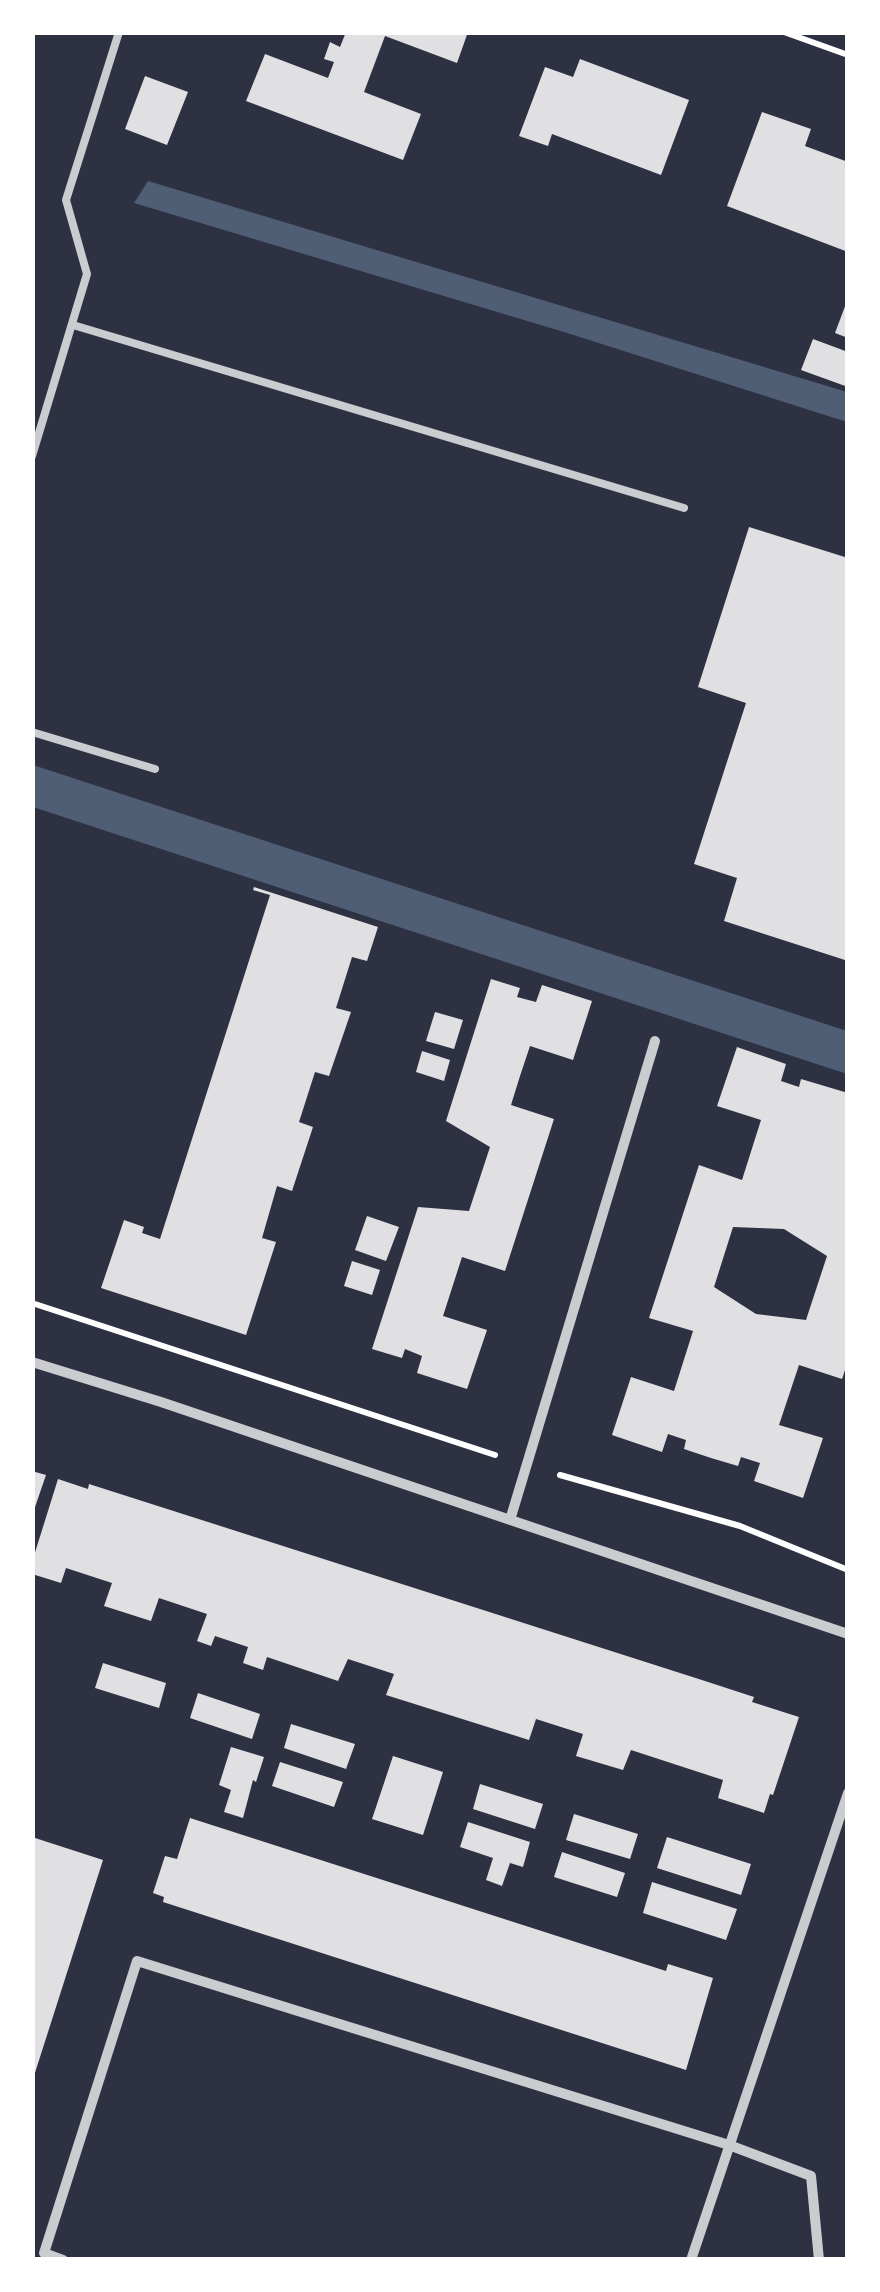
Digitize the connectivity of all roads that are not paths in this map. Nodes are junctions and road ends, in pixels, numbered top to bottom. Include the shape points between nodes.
1 (118, 32) edge
2 (73, 325) junction
3 (32, 456) edge
4 (684, 508) dead end
5 (32, 732) edge
6 (154, 768) dead end
7 (656, 1041) dead end
8 (32, 1362) edge
9 (510, 1520) junction
10 (847, 1633) edge
11 (848, 1793) edge
12 (729, 2145) junction
13 (63, 2260) edge
14 (691, 2260) edge
15 (819, 2260) edge

1 - 2 lane via 66,200 87,274
2 - 3 lane
2 - 4 lane
5 - 6 lane
7 - 9 street
8 - 9 street
9 - 10 street
11 - 12 street
12 - 13 street via 137,1961 44,2254
12 - 14 street
12 - 15 street via 811,2176

